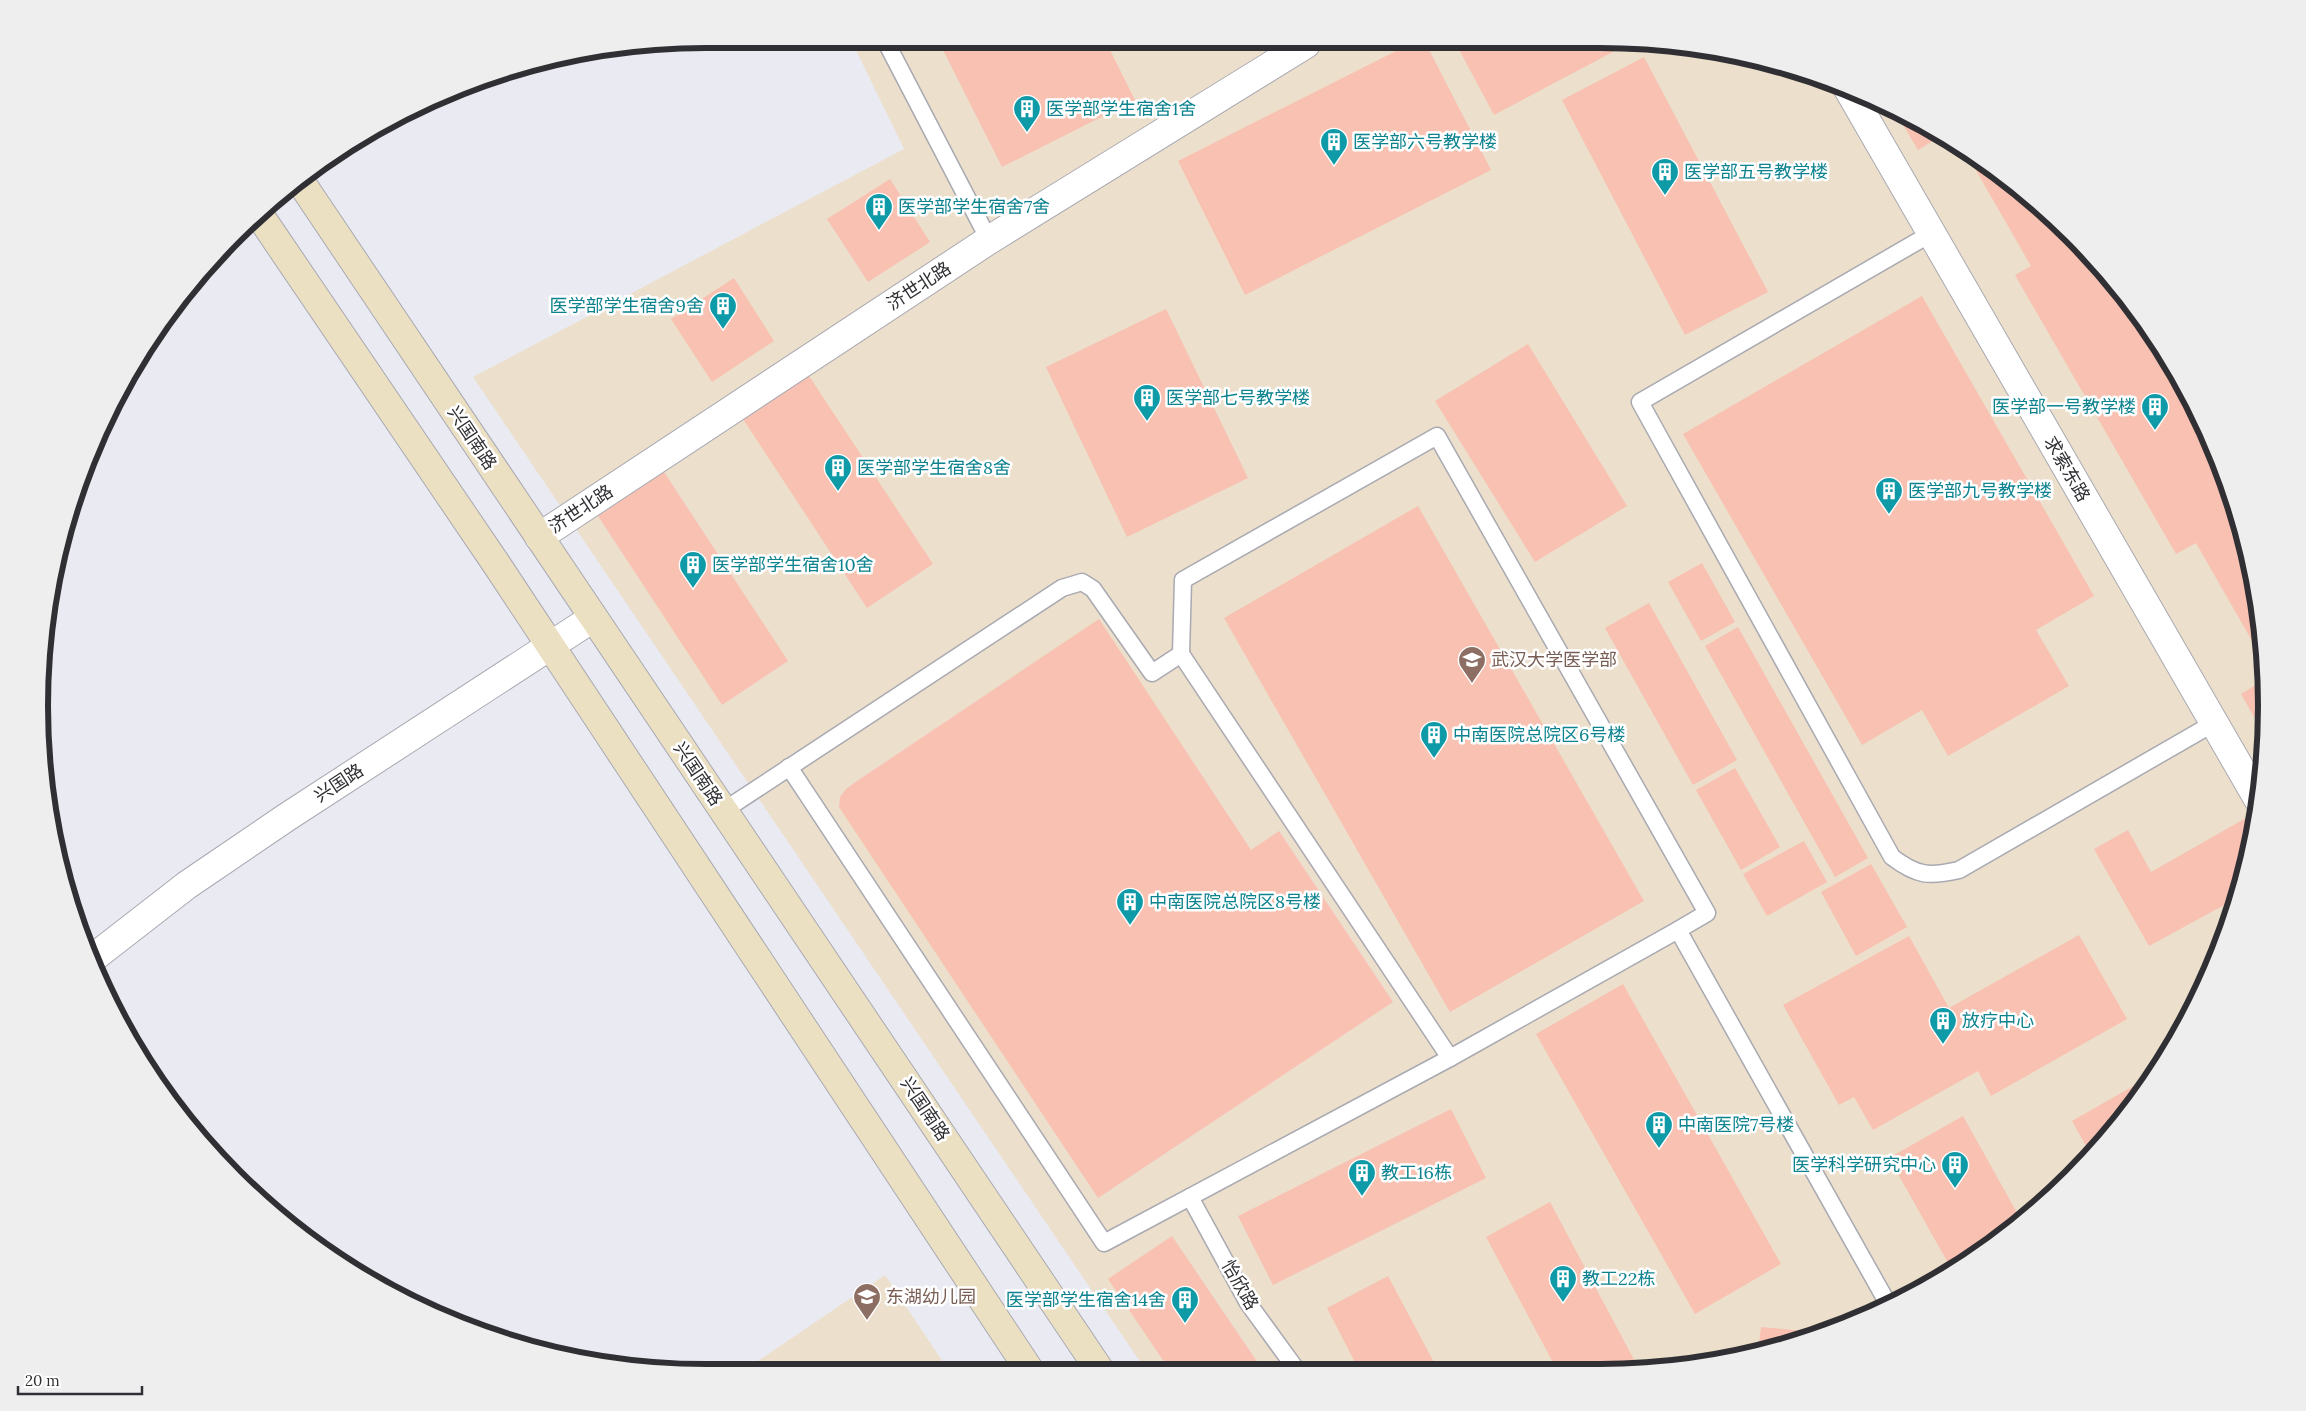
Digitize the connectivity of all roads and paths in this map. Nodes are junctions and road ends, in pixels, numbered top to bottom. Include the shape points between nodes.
1 (889, 48) edge
2 (1300, 48) edge
3 (1854, 99) edge
4 (303, 185) edge
5 (262, 220) edge
6 (1932, 233) junction
7 (989, 240) junction
8 (539, 537) junction
9 (593, 618) junction
10 (550, 645) junction
11 (1181, 654) junction
12 (2214, 723) junction
13 (789, 767) junction
14 (2253, 791) edge
15 (723, 811) junction
16 (1678, 930) junction
17 (97, 955) edge
18 (1450, 1058) junction
19 (1190, 1196) junction
20 (1885, 1299) edge
21 (1025, 1364) edge
22 (1096, 1364) edge
23 (1292, 1364) edge

1 - 7 lane
2 - 7 street, 济世北路
3 - 6 street, 求索东路
4 - 8 main road, 兴国南路
5 - 10 main road
6 - 12 street, 求索东路
6 - 12 lane via 1640,402 1892,857 1924,875 1959,870
7 - 8 street, 济世北路
8 - 9 main road, 兴国南路
9 - 10 street, 兴国路
9 - 15 main road, 兴国南路
10 - 17 street, 兴国路 via 287,817 195,880
10 - 21 main road
11 - 13 lane via 1152,673 1092,590 1082,582 1075,583
11 - 16 lane via 1183,580 1437,436 1707,913
11 - 18 lane
12 - 14 street, 求索东路
13 - 15 lane
13 - 19 lane via 1104,1243
15 - 22 main road, 兴国南路
16 - 18 lane
16 - 20 lane
18 - 19 lane
19 - 23 lane, 怡欣路 via 1248,1303

